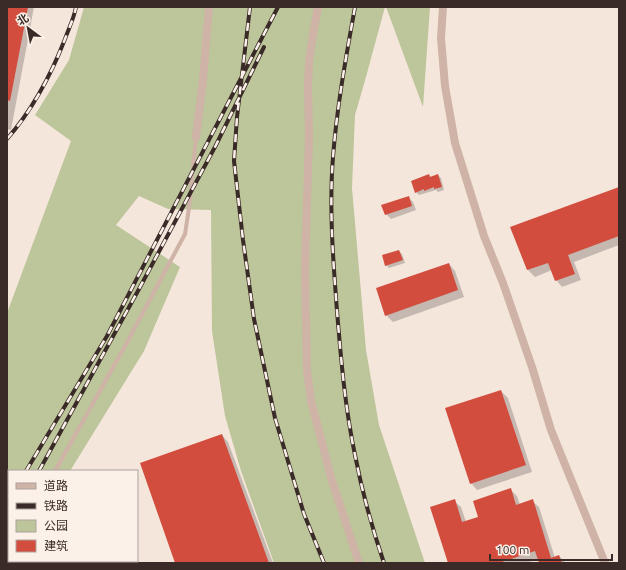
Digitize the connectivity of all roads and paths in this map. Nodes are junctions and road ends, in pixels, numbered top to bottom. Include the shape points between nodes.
1 (209, 7) edge
2 (318, 7) edge
3 (443, 7) edge
4 (196, 136) joint
5 (56, 470) edge
6 (359, 563) edge
7 (605, 563) edge

1 - 4 street
2 - 6 street via 308,85 305,270 307,370 311,400 332,481
3 - 7 street via 445,79 455,143 551,430
4 - 5 lane via 185,234

